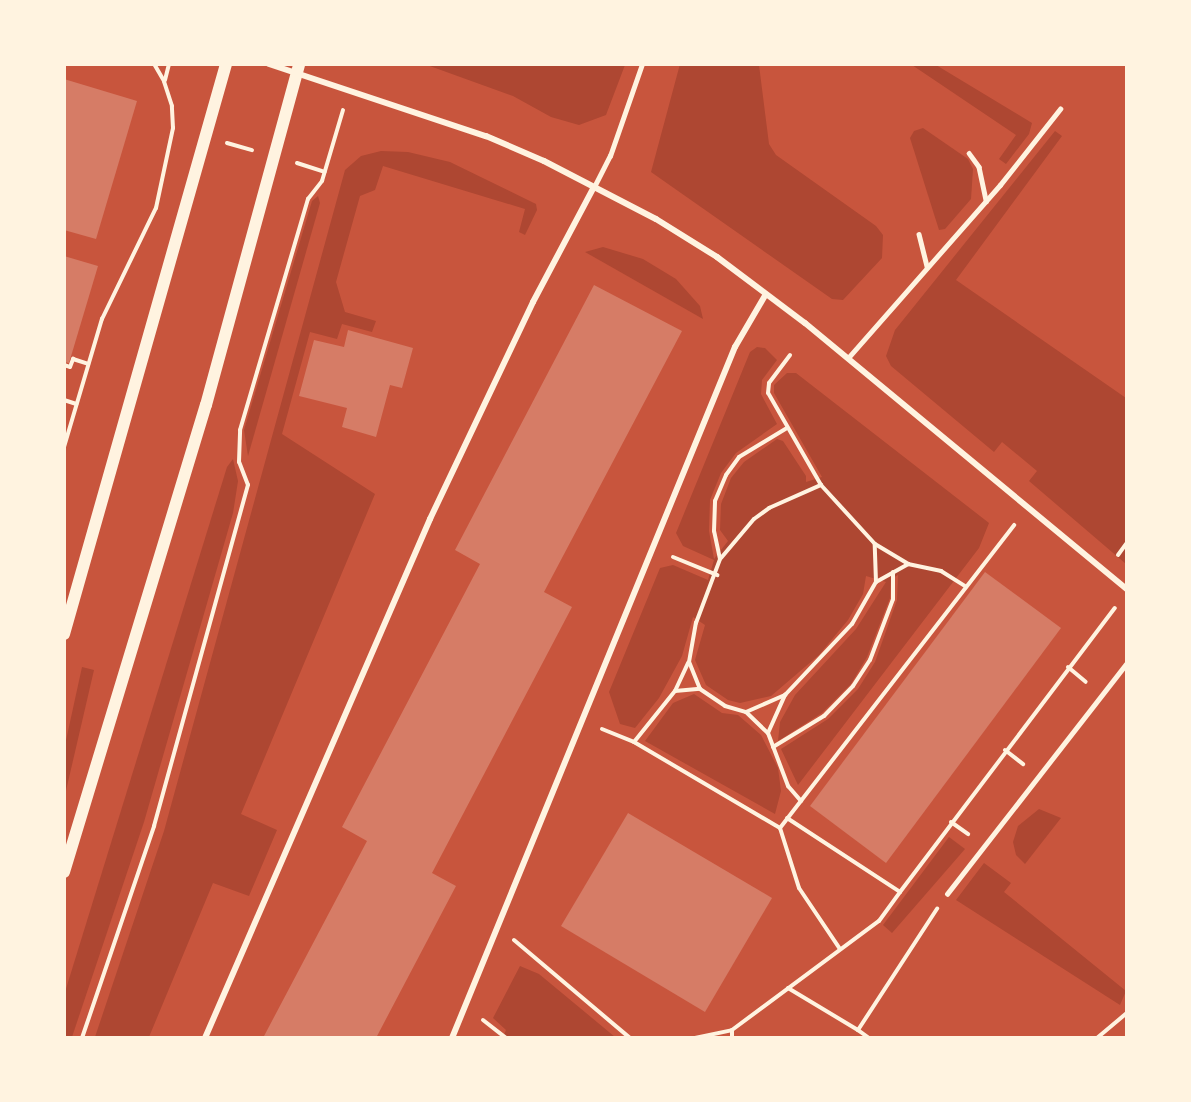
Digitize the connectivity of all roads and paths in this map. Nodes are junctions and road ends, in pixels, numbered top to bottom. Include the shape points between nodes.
1 (154, 64) edge
2 (169, 64) edge
3 (226, 64) edge
4 (269, 64) edge
5 (642, 64) edge
6 (298, 69) edge
7 (164, 81) junction
8 (1059, 109) dead end
9 (332, 147) dead end
10 (969, 153) dead end
11 (594, 187) junction
12 (986, 201) junction
13 (919, 234) dead end
14 (927, 267) junction
15 (766, 294) junction
16 (790, 356) dead end
17 (848, 357) junction
18 (88, 364) junction
19 (64, 365) edge
20 (64, 400) edge
21 (76, 404) junction
22 (787, 428) junction
23 (64, 447) edge
24 (821, 485) junction
25 (1028, 507) junction
26 (875, 544) junction
27 (652, 549) junction
28 (720, 559) junction
29 (908, 564) junction
30 (893, 572) junction
31 (717, 575) junction
32 (876, 582) junction
33 (964, 586) junction
34 (1126, 589) edge
35 (1119, 602) dead end
36 (64, 634) edge
37 (689, 662) junction
38 (1126, 664) edge
39 (700, 689) junction
40 (675, 691) junction
41 (785, 695) junction
42 (746, 712) junction
43 (582, 721) junction
44 (768, 733) junction
45 (634, 742) junction
46 (773, 747) junction
47 (801, 801) junction
48 (787, 818) junction
49 (780, 828) junction
50 (64, 872) edge
51 (900, 892) junction
52 (948, 894) joint
53 (496, 932) junction
54 (840, 949) junction
55 (788, 988) junction
56 (463, 1012) junction
57 (1126, 1014) edge
58 (732, 1030) junction
59 (858, 1030) junction
60 (82, 1038) edge
61 (206, 1038) edge
62 (452, 1038) edge
63 (506, 1038) edge
64 (630, 1038) edge
65 (695, 1038) edge
66 (732, 1038) edge
67 (869, 1038) edge
68 (1097, 1038) edge

1 - 7 path
2 - 7 path
3 - 36 main road
4 - 6 street
5 - 11 lane via 610,156
6 - 11 street via 486,136
6 - 50 main road via 206,405
7 - 18 path via 172,106 173,128 156,208 102,319
8 - 12 lane
9 - 60 path via 322,181 308,199 240,430 239,462 248,485 154,826
10 - 12 lane via 979,166
11 - 15 street via 707,250
11 - 61 street via 430,519
12 - 14 lane
13 - 14 lane
14 - 17 lane
15 - 17 street
15 - 27 street via 735,346
16 - 22 path via 769,383 768,393
17 - 25 street
18 - 19 path via 73,359 70,367
18 - 21 path
20 - 21 path
21 - 23 path
22 - 24 path
22 - 28 path via 739,457 726,475 715,501 714,531
24 - 26 path
24 - 28 path via 769,508 754,519
25 - 33 path
25 - 34 street
26 - 29 path
26 - 32 path
27 - 31 path
27 - 43 street
28 - 31 path
29 - 30 path
29 - 33 path via 941,571
30 - 32 path
30 - 46 path via 893,598 870,660 853,686 824,716
31 - 37 path via 696,623
32 - 41 path via 852,624
33 - 47 path
35 - 51 path
37 - 39 path
37 - 40 path
38 - 52 lane
39 - 40 path
39 - 42 path via 725,706
40 - 45 path
41 - 42 path
41 - 44 path
42 - 44 path
43 - 45 path
43 - 53 street
44 - 46 path
45 - 49 path
46 - 47 path via 788,786
47 - 48 path
48 - 49 path
48 - 51 path
49 - 54 path via 799,888
51 - 54 path via 879,921
52 - 59 path
53 - 56 street
53 - 64 path via 519,942
54 - 55 path
55 - 58 path
55 - 59 path
56 - 62 street
56 - 63 path via 487,1022
57 - 68 path
58 - 65 path
58 - 66 path
59 - 67 path

